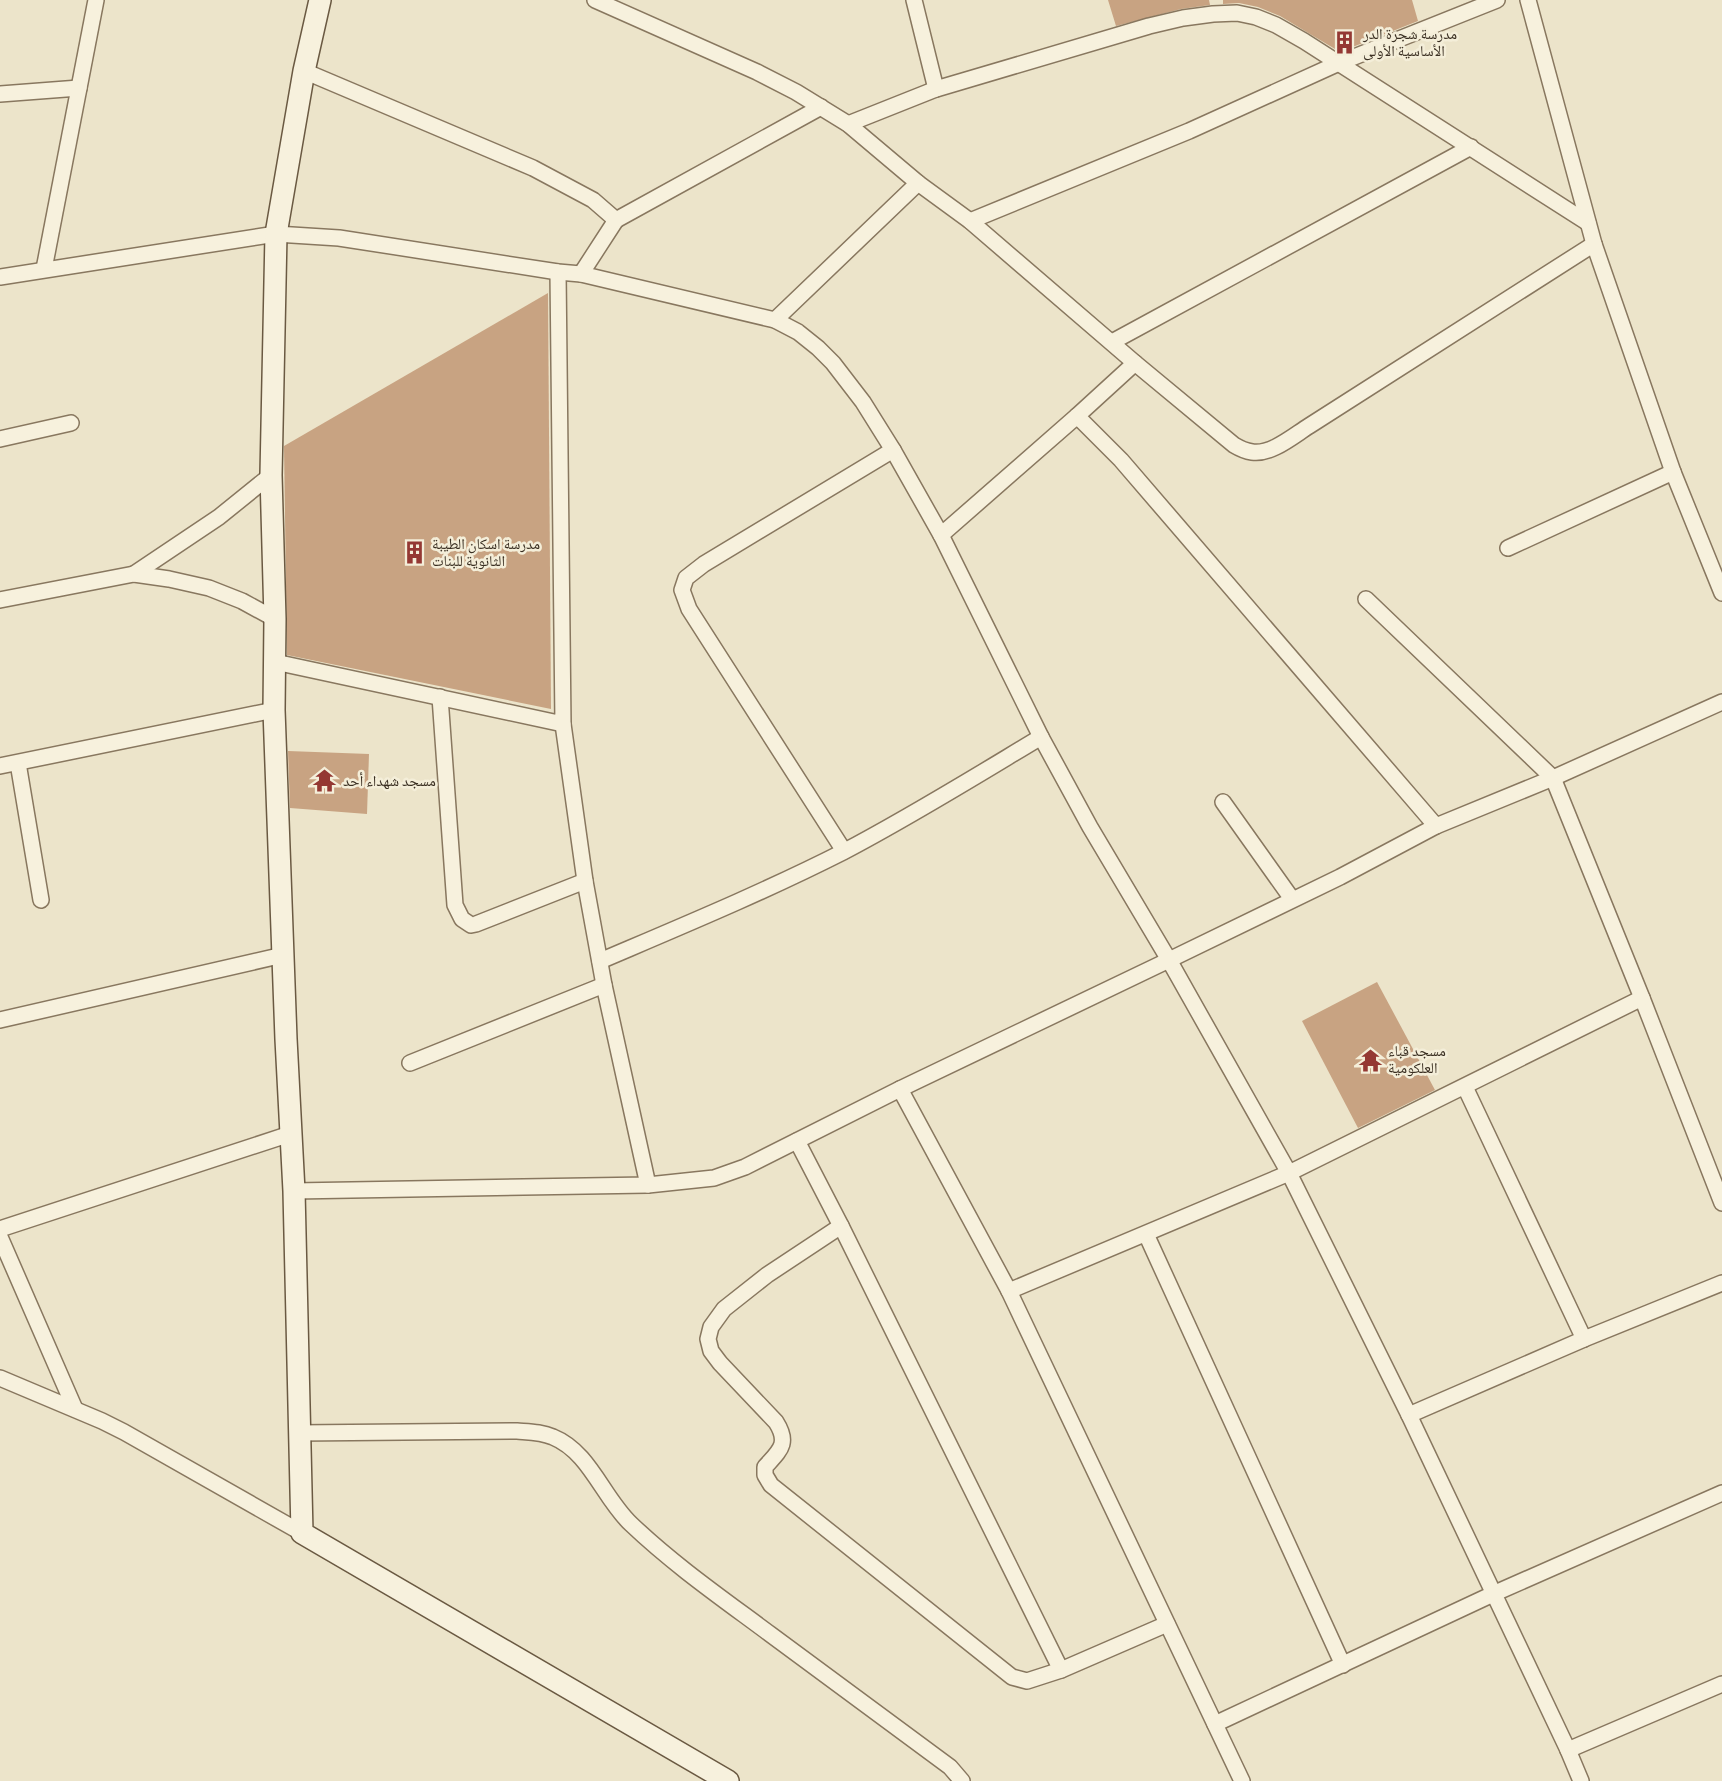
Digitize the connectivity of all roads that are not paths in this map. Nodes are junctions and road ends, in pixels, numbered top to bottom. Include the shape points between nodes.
1 (96, 0) edge
2 (320, 0) edge
3 (595, 0) edge
4 (914, 0) edge
5 (1497, 0) edge
6 (1528, 0) edge
7 (1339, 63) junction
8 (304, 71) junction
9 (79, 88) junction
10 (936, 89) junction
11 (0, 94) edge
12 (821, 107) junction
13 (848, 124) junction
14 (1471, 147) junction
15 (918, 183) junction
16 (615, 220) junction
17 (970, 221) junction
18 (1588, 223) junction
19 (276, 234) junction
20 (1594, 244) junction
21 (44, 270) junction
22 (558, 272) junction
23 (581, 274) junction
24 (0, 277) edge
25 (775, 320) junction
26 (1112, 342) junction
27 (1135, 363) junction
28 (1077, 416) junction
29 (71, 423) dead end
30 (0, 439) edge
31 (893, 450) junction
32 (1673, 472) junction
33 (272, 475) junction
34 (941, 535) junction
35 (1508, 548) dead end
36 (134, 574) junction
37 (1722, 593) edge
38 (1366, 599) dead end
39 (0, 600) edge
40 (275, 619) junction
41 (275, 662) junction
42 (440, 697) junction
43 (1722, 702) edge
44 (274, 710) junction
45 (563, 724) junction
46 (1041, 737) junction
47 (18, 763) junction
48 (0, 766) edge
49 (1553, 778) junction
50 (1223, 802) dead end
51 (1436, 826) junction
52 (844, 851) junction
53 (585, 881) junction
54 (1292, 899) junction
55 (41, 900) dead end
56 (283, 955) junction
57 (1169, 960) junction
58 (600, 961) junction
59 (604, 986) junction
60 (1642, 998) junction
61 (0, 1020) edge
62 (410, 1063) dead end
63 (1464, 1087) junction
64 (900, 1089) junction
65 (290, 1134) junction
66 (797, 1141) junction
67 (1289, 1173) junction
68 (648, 1185) junction
69 (294, 1191) junction
70 (1722, 1203) edge
71 (841, 1226) junction
72 (0, 1229) edge
73 (1146, 1234) junction
74 (0, 1237) edge
75 (1722, 1283) edge
76 (1009, 1291) junction
77 (1584, 1339) junction
78 (0, 1378) edge
79 (75, 1409) junction
80 (1409, 1415) junction
81 (298, 1433) junction
82 (1722, 1493) edge
83 (302, 1533) junction
84 (1493, 1594) junction
85 (1167, 1624) junction
86 (1342, 1665) junction
87 (1061, 1670) junction
88 (1722, 1684) edge
89 (1215, 1724) junction
90 (1568, 1750) junction
91 (728, 1781) edge
92 (962, 1781) edge
93 (1242, 1781) edge
94 (1581, 1781) edge

1 - 9 street
2 - 8 street
3 - 12 street via 757,72
4 - 10 street
5 - 7 street
6 - 18 street
7 - 10 street via 1256,17 1213,14 1149,26
7 - 14 street
7 - 17 street via 1189,131
8 - 16 street via 533,168 593,200
8 - 19 street
9 - 11 street
9 - 21 street
10 - 13 street
12 - 13 street
12 - 16 street
13 - 15 street
14 - 18 street
14 - 26 street
15 - 17 street
15 - 25 street
16 - 23 street
17 - 26 street
18 - 20 street
19 - 21 street
19 - 22 street via 339,238
19 - 33 street
20 - 27 street via 1266,450 1253,453 1234,445
20 - 32 street
21 - 24 street
22 - 23 street
22 - 45 street
23 - 25 street
25 - 31 street via 798,332 834,363
26 - 27 street
27 - 28 street
28 - 34 street
28 - 51 street via 1121,460
29 - 30 street
31 - 34 street
31 - 52 street via 704,564 686,578 682,590 689,609
32 - 35 street
32 - 37 street
33 - 36 street via 219,517
33 - 40 street
34 - 46 street
36 - 39 street
36 - 40 street via 209,588
38 - 49 street
40 - 41 street
41 - 42 street
41 - 44 street
42 - 45 street
42 - 53 street via 454,905 462,919 476,924
43 - 49 street
44 - 47 street
44 - 56 street
45 - 53 street
46 - 52 street
46 - 57 street
47 - 48 street
47 - 55 street
49 - 51 street
49 - 60 street
50 - 54 street
51 - 54 street
52 - 58 street
53 - 58 street
54 - 57 street
56 - 61 street
56 - 65 street
57 - 64 street
57 - 67 street
58 - 59 street
59 - 62 street
59 - 68 street
60 - 63 street
60 - 70 street
63 - 67 street
63 - 77 street
64 - 66 street
64 - 76 street
65 - 69 street
65 - 72 street
66 - 68 street via 714,1178
66 - 71 street
67 - 73 street
67 - 80 street
68 - 69 street
69 - 81 street
71 - 87 street
71 - 87 street via 767,1275 724,1309 711,1327 711,1351 776,1422 782,1434 781,1448 765,1467 767,1480 1012,1677 1027,1681
73 - 76 street
73 - 86 street
74 - 79 street
75 - 77 street
76 - 85 street
77 - 80 street
78 - 79 street
79 - 83 street via 124,1432
80 - 84 street
81 - 83 street
81 - 92 street via 517,1431 555,1437 577,1454 624,1518 647,1539 950,1767
82 - 84 street
83 - 91 street
84 - 86 street
84 - 90 street
85 - 87 street
85 - 89 street
86 - 89 street
88 - 90 street
89 - 93 street
90 - 94 street

